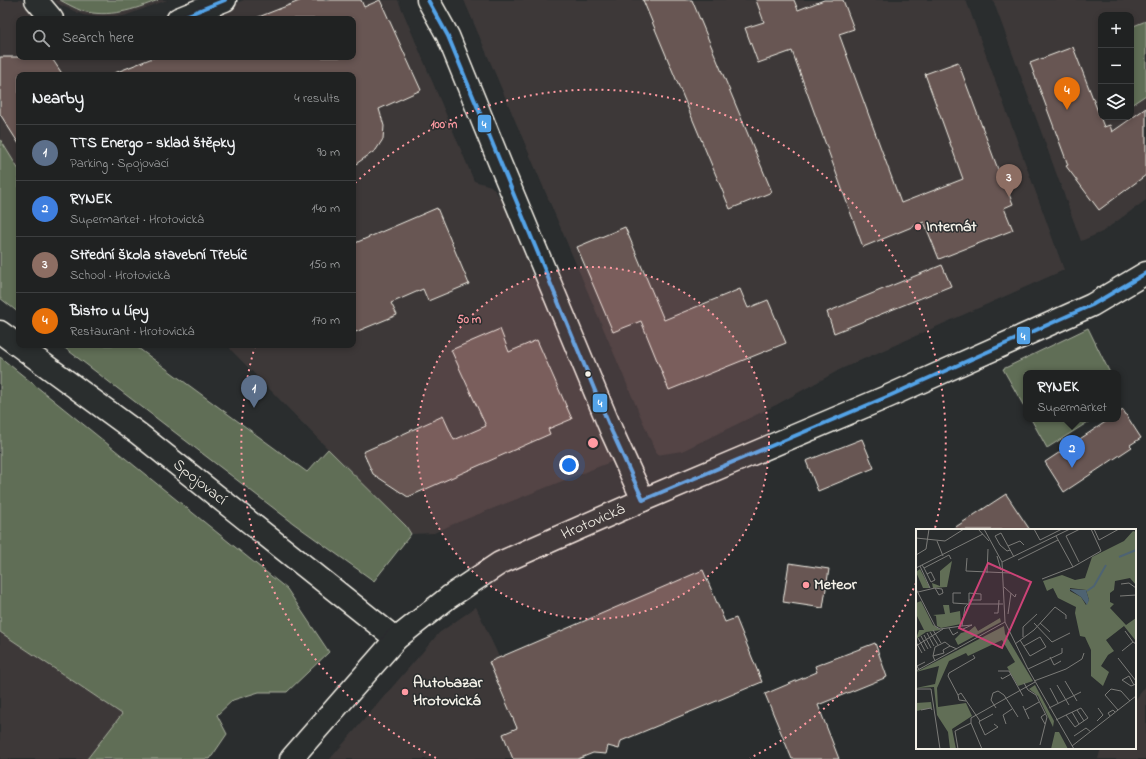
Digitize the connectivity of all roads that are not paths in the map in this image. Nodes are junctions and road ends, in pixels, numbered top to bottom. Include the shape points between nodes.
1 (36, 0) edge
2 (225, 0) edge
3 (428, 0) edge
4 (49, 16) edge
5 (185, 16) edge
6 (1146, 273) edge
7 (0, 332) edge
8 (16, 344) edge
9 (22, 348) edge
10 (642, 500) junction
11 (396, 639) junction
12 (291, 759) edge

1 - 4 main road
2 - 5 main road
3 - 10 main road via 448,36
6 - 10 main road, Hrotovická via 1092,305 976,358
7 - 8 main road, Spojovací
9 - 11 main road, Spojovací via 139,434
10 - 11 main road, Hrotovická via 500,563
11 - 12 main road, Hrotovická

